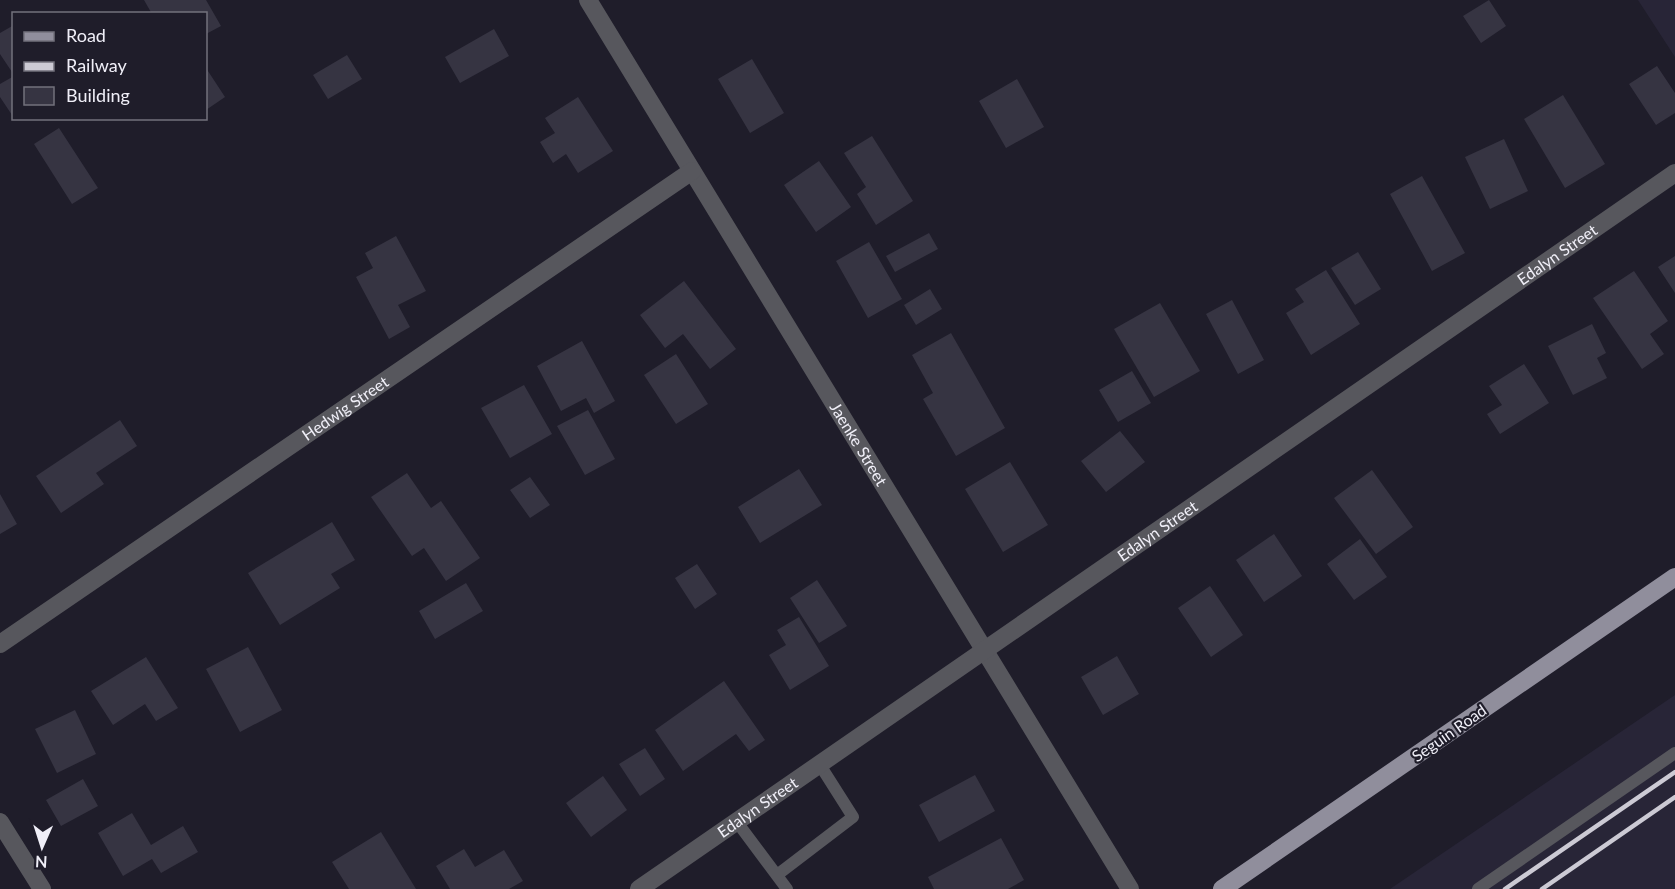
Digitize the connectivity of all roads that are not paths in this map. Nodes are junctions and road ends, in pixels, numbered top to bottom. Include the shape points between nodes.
1 (588, 0) edge
2 (692, 171) junction
3 (1675, 173) edge
4 (1675, 577) edge
5 (0, 644) edge
6 (985, 652) junction
7 (1675, 753) edge
8 (820, 765) junction
9 (0, 822) edge
10 (737, 822) junction
11 (777, 874) junction
12 (42, 889) edge
13 (639, 889) edge
14 (787, 889) edge
15 (1130, 889) edge
16 (1222, 889) edge
17 (1478, 889) edge

1 - 2 street, Jaenke Street
2 - 5 street, Hedwig Street
2 - 6 street, Jaenke Street
3 - 6 street, Edalyn Street
4 - 16 main road, Seguin Road
6 - 8 street, Edalyn Street
6 - 15 street, Jaenke Street
7 - 17 lane
8 - 10 street, Edalyn Street
8 - 11 lane via 853,817
9 - 12 street
10 - 11 lane
10 - 13 street, Edalyn Street
11 - 14 lane

